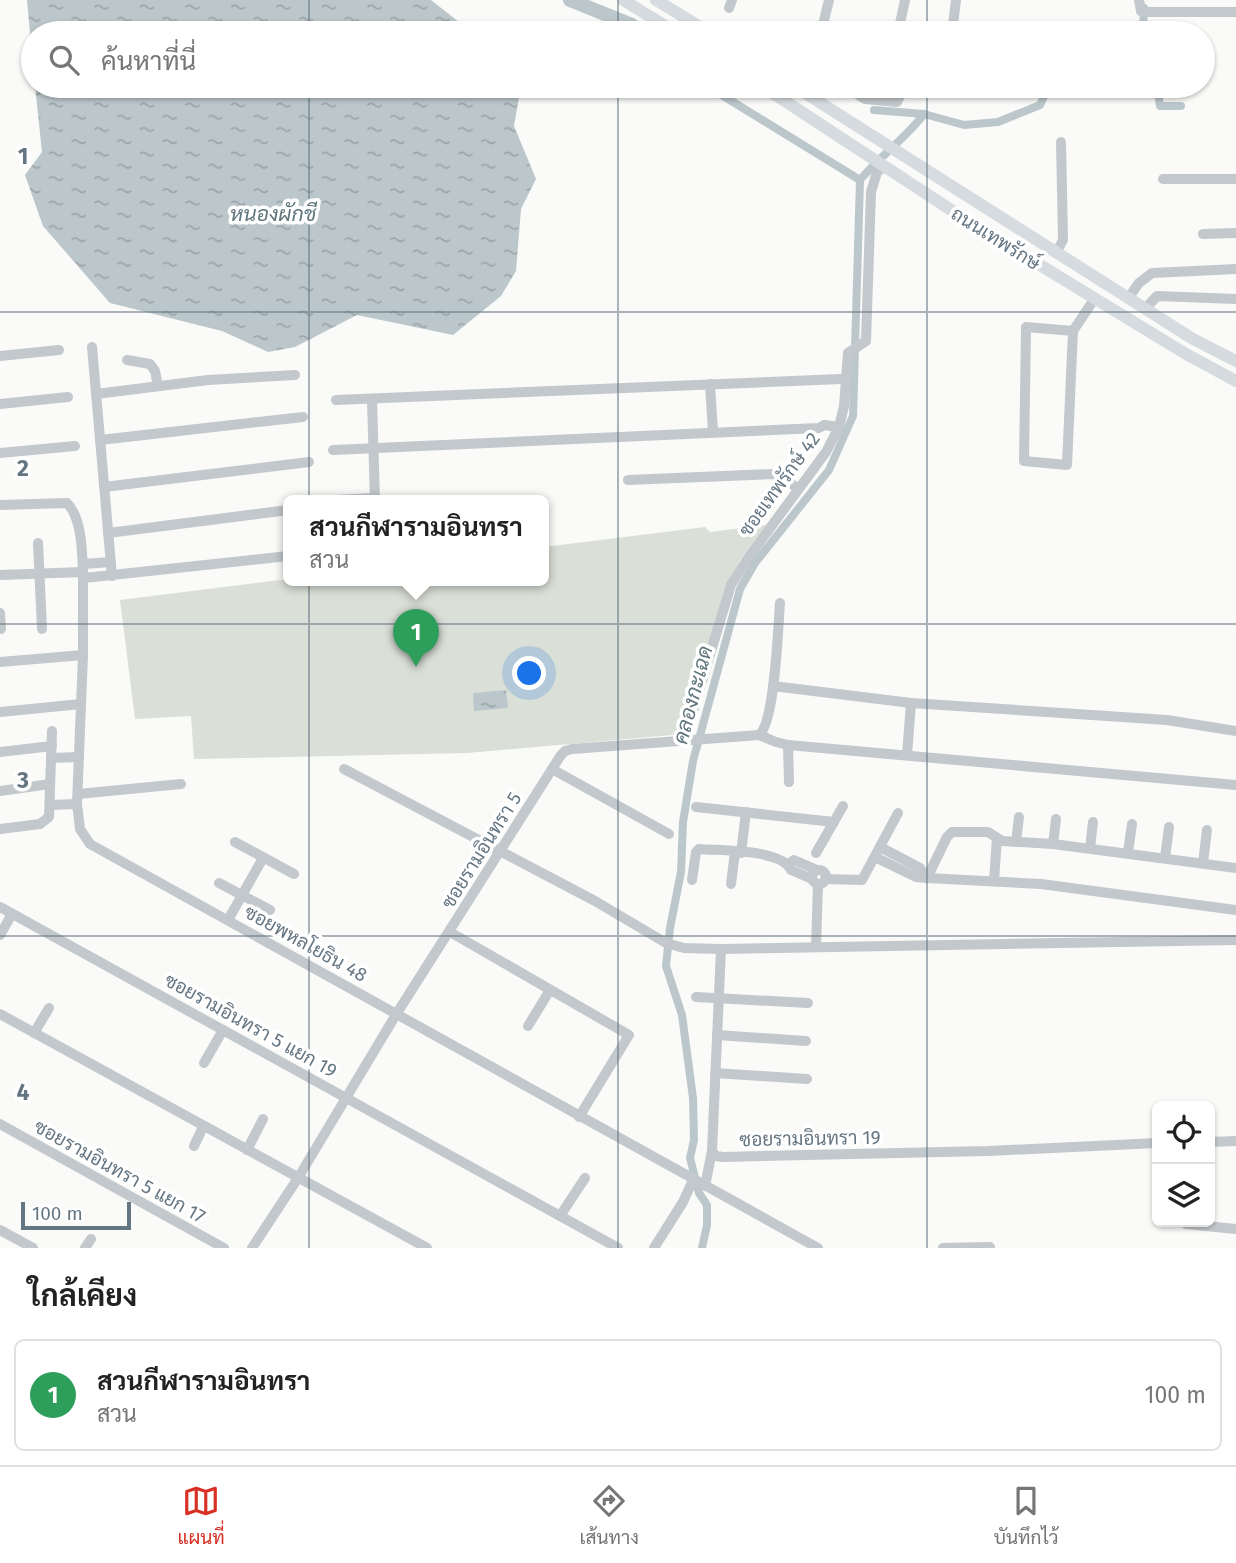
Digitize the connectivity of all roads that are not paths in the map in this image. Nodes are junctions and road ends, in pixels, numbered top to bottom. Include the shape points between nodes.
1 (623, 0) edge
2 (656, 0) edge
3 (829, 0) edge
4 (905, 0) edge
5 (956, 0) edge
6 (1140, 5) edge
7 (1236, 12) edge
8 (657, 21) edge
9 (690, 21) edge
10 (824, 21) edge
11 (901, 21) edge
12 (953, 21) edge
13 (780, 98) edge
14 (819, 98) edge
15 (863, 98) edge
16 (899, 98) edge
17 (877, 100) joint
18 (1061, 142) dead end
19 (882, 165) junction
20 (1236, 178) edge
21 (1163, 179) dead end
22 (1236, 233) edge
23 (1203, 234) dead end
24 (1056, 253) junction
25 (1236, 269) edge
26 (1129, 297) junction
27 (1095, 298) junction
28 (1236, 299) edge
29 (1145, 309) junction
30 (1073, 331) junction
31 (92, 347) dead end
32 (59, 350) dead end
33 (0, 356) edge
34 (127, 360) dead end
35 (1236, 361) edge
36 (295, 375) dead end
37 (841, 379) dead end
38 (1236, 382) edge
39 (710, 384) junction
40 (158, 386) junction
41 (96, 394) junction
42 (68, 397) dead end
43 (336, 400) dead end
44 (372, 400) junction
45 (0, 404) edge
46 (303, 417) dead end
47 (713, 432) junction
48 (837, 432) junction
49 (100, 440) junction
50 (75, 446) dead end
51 (373, 449) junction
52 (333, 450) dead end
53 (0, 453) edge
54 (309, 462) dead end
55 (628, 480) dead end
56 (103, 487) junction
57 (798, 489) junction
58 (375, 495) edge
59 (0, 505) edge
60 (283, 511) edge
61 (108, 533) junction
62 (38, 544) dead end
63 (283, 557) edge
64 (111, 562) junction
65 (83, 571) junction
66 (40, 574) junction
67 (0, 575) edge
68 (112, 576) junction
69 (780, 603) dead end
70 (0, 613) edge
71 (1, 629) edge
72 (42, 629) dead end
73 (83, 654) junction
74 (0, 662) edge
75 (773, 687) junction
76 (911, 703) junction
77 (81, 704) junction
78 (0, 712) edge
79 (52, 731) dead end
80 (1236, 731) edge
81 (759, 735) junction
82 (690, 741) junction
83 (788, 745) junction
84 (52, 746) junction
85 (0, 752) edge
86 (907, 755) junction
87 (79, 757) junction
88 (51, 758) junction
89 (344, 769) dead end
90 (552, 769) junction
91 (789, 782) dead end
92 (50, 784) junction
93 (181, 784) dead end
94 (1236, 785) edge
95 (0, 790) edge
96 (77, 799) junction
97 (50, 805) junction
98 (843, 806) dead end
99 (696, 807) dead end
100 (746, 812) junction
101 (898, 813) dead end
102 (1020, 817) dead end
103 (1056, 819) dead end
104 (1093, 821) dead end
105 (834, 822) junction
106 (1132, 824) dead end
107 (1169, 827) dead end
108 (0, 829) edge
109 (1207, 830) dead end
110 (669, 834) dead end
111 (997, 838) junction
112 (235, 842) dead end
113 (1016, 842) junction
114 (1053, 844) junction
115 (1090, 848) junction
116 (501, 852) junction
117 (877, 852) junction
118 (1128, 852) junction
119 (738, 853) junction
120 (816, 853) dead end
121 (263, 858) junction
122 (1165, 858) junction
123 (1203, 863) junction
124 (1236, 868) edge
125 (294, 874) dead end
126 (818, 878) junction
127 (927, 878) junction
128 (692, 880) dead end
129 (994, 881) junction
130 (219, 883) dead end
131 (732, 884) dead end
132 (243, 895) junction
133 (0, 907) edge
134 (270, 910) dead end
135 (1236, 910) edge
136 (12, 914) junction
137 (228, 920) junction
138 (450, 932) junction
139 (0, 935) edge
140 (1236, 940) edge
141 (816, 947) junction
142 (721, 949) junction
143 (550, 990) junction
144 (696, 997) dead end
145 (719, 999) junction
146 (808, 1003) dead end
147 (49, 1007) dead end
148 (397, 1013) junction
149 (0, 1014) edge
150 (528, 1026) dead end
151 (223, 1030) junction
152 (34, 1033) junction
153 (717, 1035) junction
154 (806, 1041) dead end
155 (204, 1063) dead end
156 (715, 1073) junction
157 (807, 1079) dead end
158 (345, 1097) junction
159 (579, 1117) junction
160 (263, 1119) dead end
161 (0, 1124) edge
162 (203, 1127) junction
163 (1236, 1141) edge
164 (1215, 1142) edge
165 (1152, 1143) edge
166 (194, 1146) dead end
167 (247, 1150) junction
168 (712, 1151) junction
169 (298, 1178) junction
170 (585, 1178) dead end
171 (693, 1180) junction
172 (705, 1186) junction
173 (560, 1216) junction
174 (1215, 1227) edge
175 (1236, 1229) edge
176 (0, 1230) edge
177 (990, 1247) edge
178 (33, 1248) edge
179 (224, 1248) edge
180 (252, 1248) edge
181 (427, 1248) edge
182 (618, 1248) edge
183 (654, 1248) edge
184 (818, 1248) edge
185 (943, 1248) edge

1 - 8 main road
2 - 9 main road
3 - 10 street
4 - 11 street
5 - 12 street
6 - 7 street via 1156,13
13 - 19 main road, ถนนเทพรักษ์
14 - 24 main road, ถนนเทพรักษ์
15 - 17 street
16 - 17 street via 897,102
18 - 24 street via 1063,240
19 - 27 main road, ถนนเทพรักษ์
19 - 48 street, ซอยเทพรักษ์ 42 via 871,192 866,341 848,356
20 - 21 street
22 - 23 street
24 - 26 main road, ถนนเทพรักษ์
25 - 26 street via 1152,273
26 - 29 main road, ถนนเทพรักษ์
27 - 30 street
27 - 38 main road, ถนนเทพรักษ์
28 - 29 street via 1157,296
29 - 35 main road, ถนนเทพรักษ์
30 - 30 street via 1067,465 1024,461 1026,327
31 - 41 street
32 - 33 street
34 - 40 street via 150,364
36 - 40 street
37 - 39 street
39 - 44 street
39 - 47 street
40 - 41 street
41 - 49 street
42 - 45 street
43 - 44 street
44 - 51 street
46 - 49 street
47 - 48 street via 824,425
47 - 51 street
48 - 57 street, ซอยเทพรักษ์ 42
49 - 56 street
50 - 53 street
51 - 52 street
51 - 58 street
54 - 56 street
55 - 57 street via 774,474
56 - 61 street
57 - 82 street, ซอยเทพรักษ์ 42 via 731,585
59 - 65 street, ซอยพหลโยธิน 48 via 67,503 74,510
60 - 61 street
61 - 64 street
62 - 66 street
63 - 68 street
64 - 65 street
64 - 68 street
65 - 66 street
65 - 68 street
65 - 73 street, ซอยพหลโยธิน 48
66 - 67 street
66 - 72 street
69 - 75 street
70 - 71 street
73 - 74 street
73 - 77 street, ซอยพหลโยธิน 48
75 - 76 street
75 - 81 street via 767,724
76 - 80 street via 1167,720
76 - 86 street
77 - 78 street
77 - 87 street, ซอยพหลโยธิน 48
79 - 84 street
81 - 82 street, ซอยรามอินทรา 5
81 - 83 street
82 - 90 street, ซอยรามอินทรา 5 via 572,749 565,751
83 - 86 street
83 - 91 street
84 - 85 street
84 - 88 street
86 - 94 street
87 - 88 street
87 - 96 street, ซอยพหลโยธิน 48
88 - 92 street
89 - 116 street
90 - 110 street
90 - 116 street, ซอยรามอินทรา 5
92 - 95 street
92 - 97 street
93 - 96 street
96 - 97 street
96 - 137 street, ซอยพหลโยธิน 48 via 78,823 93,847
97 - 108 street via 44,823
98 - 105 street
99 - 100 street
100 - 105 street
100 - 119 street
101 - 117 street
102 - 113 street
103 - 114 street
104 - 115 street
105 - 120 street
106 - 118 street
107 - 122 street
109 - 123 street
111 - 113 street
111 - 127 street via 988,832 952,832
111 - 129 street
112 - 121 street
113 - 114 street
114 - 115 street
115 - 118 street
116 - 138 street, ซอยรามอินทรา 5
116 - 142 street via 671,945
117 - 126 street via 862,880
117 - 127 street via 920,868
118 - 122 street
119 - 126 street via 777,856 789,864 794,860
119 - 128 street via 696,849
119 - 131 street
121 - 125 street
121 - 132 street
122 - 123 street
123 - 124 street
126 - 141 street
127 - 129 street
129 - 135 street
130 - 132 street
132 - 134 street
132 - 137 street
133 - 136 street, ซอยรามอินทรา 5 แยก 19
136 - 139 street
136 - 151 street, ซอยรามอินทรา 5 แยก 19
137 - 148 street, ซอยพหลโยธิน 48
138 - 143 street
138 - 148 street, ซอยรามอินทรา 5
140 - 141 street
141 - 142 street
142 - 145 street, ซอยรามอินทรา 19
143 - 150 street
143 - 159 street via 629,1035
144 - 145 street
145 - 146 street
145 - 153 street, ซอยรามอินทรา 19
147 - 152 street
148 - 158 street, ซอยรามอินทรา 5
148 - 159 street, ซอยพหลโยธิน 48
149 - 152 street
151 - 155 street
151 - 158 street, ซอยรามอินทรา 5 แยก 19
152 - 162 street
153 - 154 street
153 - 156 street, ซอยรามอินทรา 19
156 - 157 street
156 - 168 street, ซอยรามอินทรา 19
158 - 169 street, ซอยรามอินทรา 5
158 - 173 street, ซอยรามอินทรา 5 แยก 19
159 - 171 street, ซอยพหลโยธิน 48
160 - 167 street
161 - 179 street, ซอยรามอินทรา 5 แยก 17
162 - 166 street
162 - 167 street
163 - 164 street
165 - 168 street, ซอยรามอินทรา 19 via 723,1157
167 - 169 street
168 - 172 street
169 - 180 street, ซอยรามอินทรา 5
169 - 181 street
170 - 173 street
171 - 172 street, ซอยพหลโยธิน 48
171 - 183 street
172 - 184 street, ซอยพหลโยธิน 48
173 - 182 street, ซอยรามอินทรา 5 แยก 19
174 - 175 street
176 - 178 street
177 - 185 street

